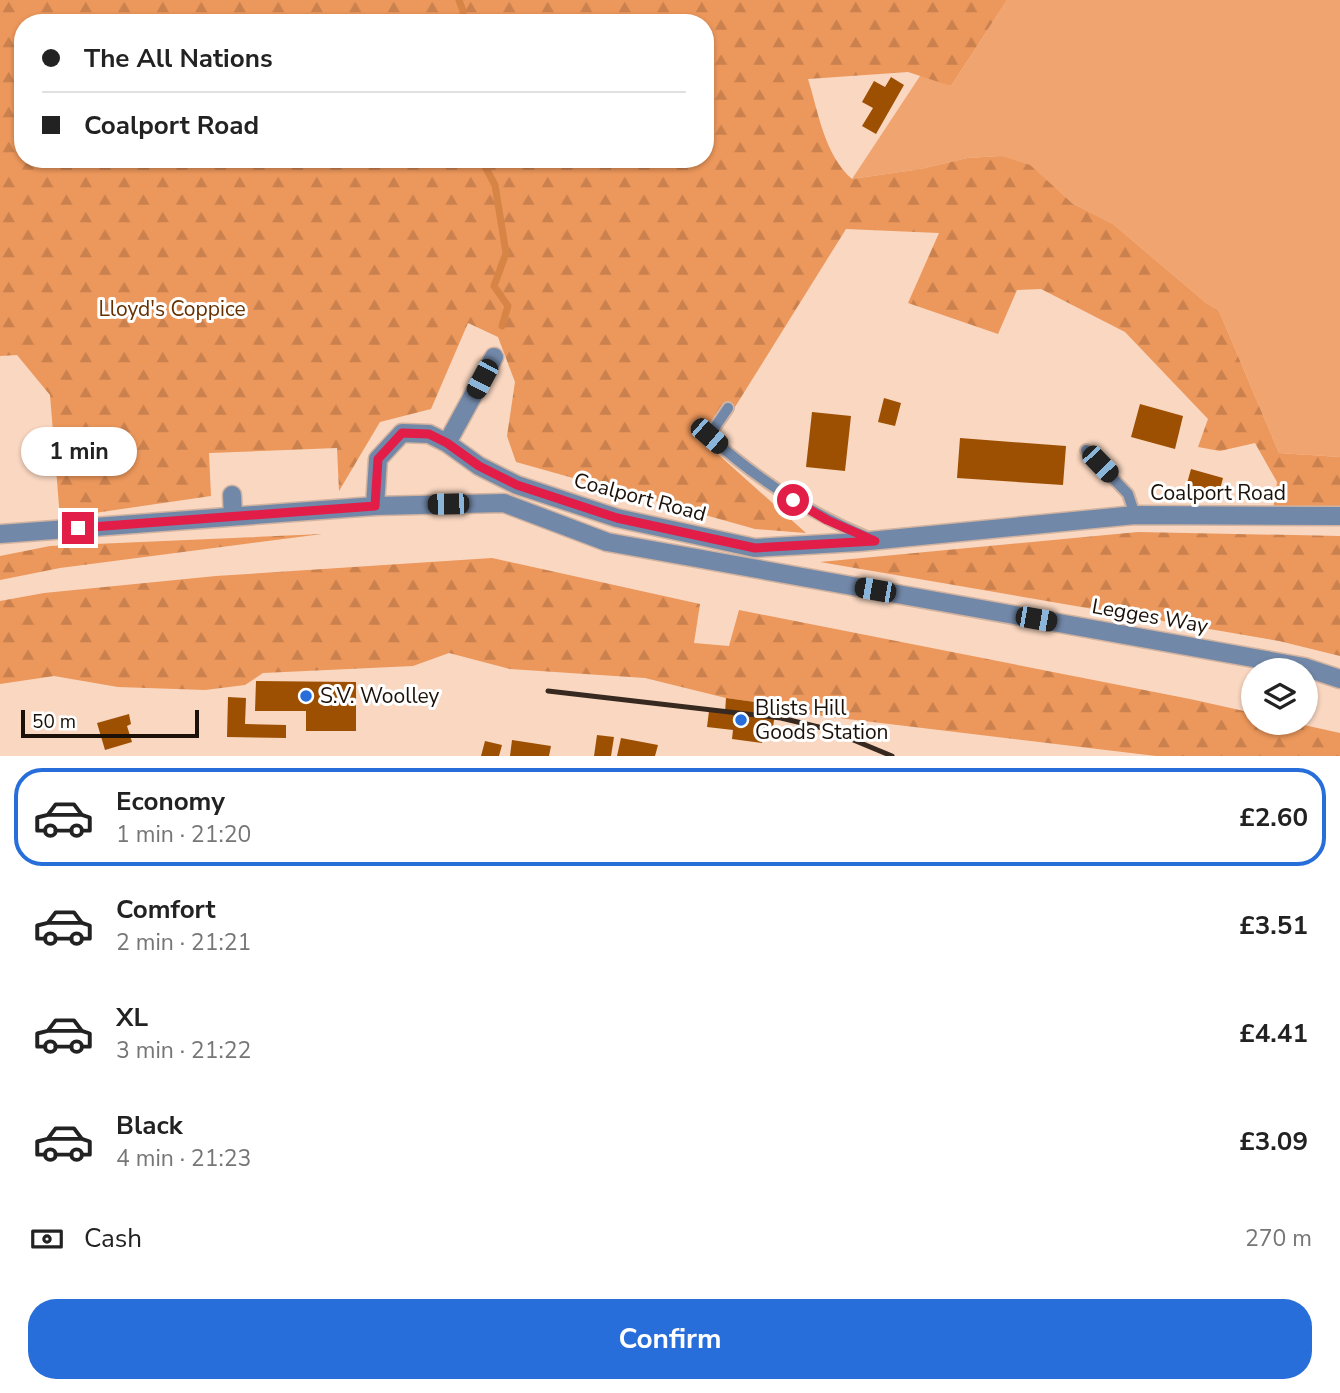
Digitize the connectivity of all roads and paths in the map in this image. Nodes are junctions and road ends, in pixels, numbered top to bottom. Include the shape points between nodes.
1 (494, 357) dead end
2 (728, 408) dead end
3 (447, 443) junction
4 (1086, 450) dead end
5 (232, 495) dead end
6 (375, 506) junction
7 (1135, 515) junction
8 (233, 516) junction
9 (1340, 516) edge
10 (0, 534) edge
11 (875, 541) junction
12 (1340, 678) edge

1 - 3 street
2 - 11 lane via 709,436 776,489 827,520
3 - 6 street, Coalport Road via 429,434 402,433 378,459
3 - 11 street, Coalport Road via 517,485 617,518 755,548
4 - 7 lane via 1128,494
5 - 8 street
6 - 8 street
6 - 12 street, Legges Way via 504,503 607,542 1304,667
7 - 9 street, Coalport Road
7 - 11 street, Coalport Road
8 - 10 street

